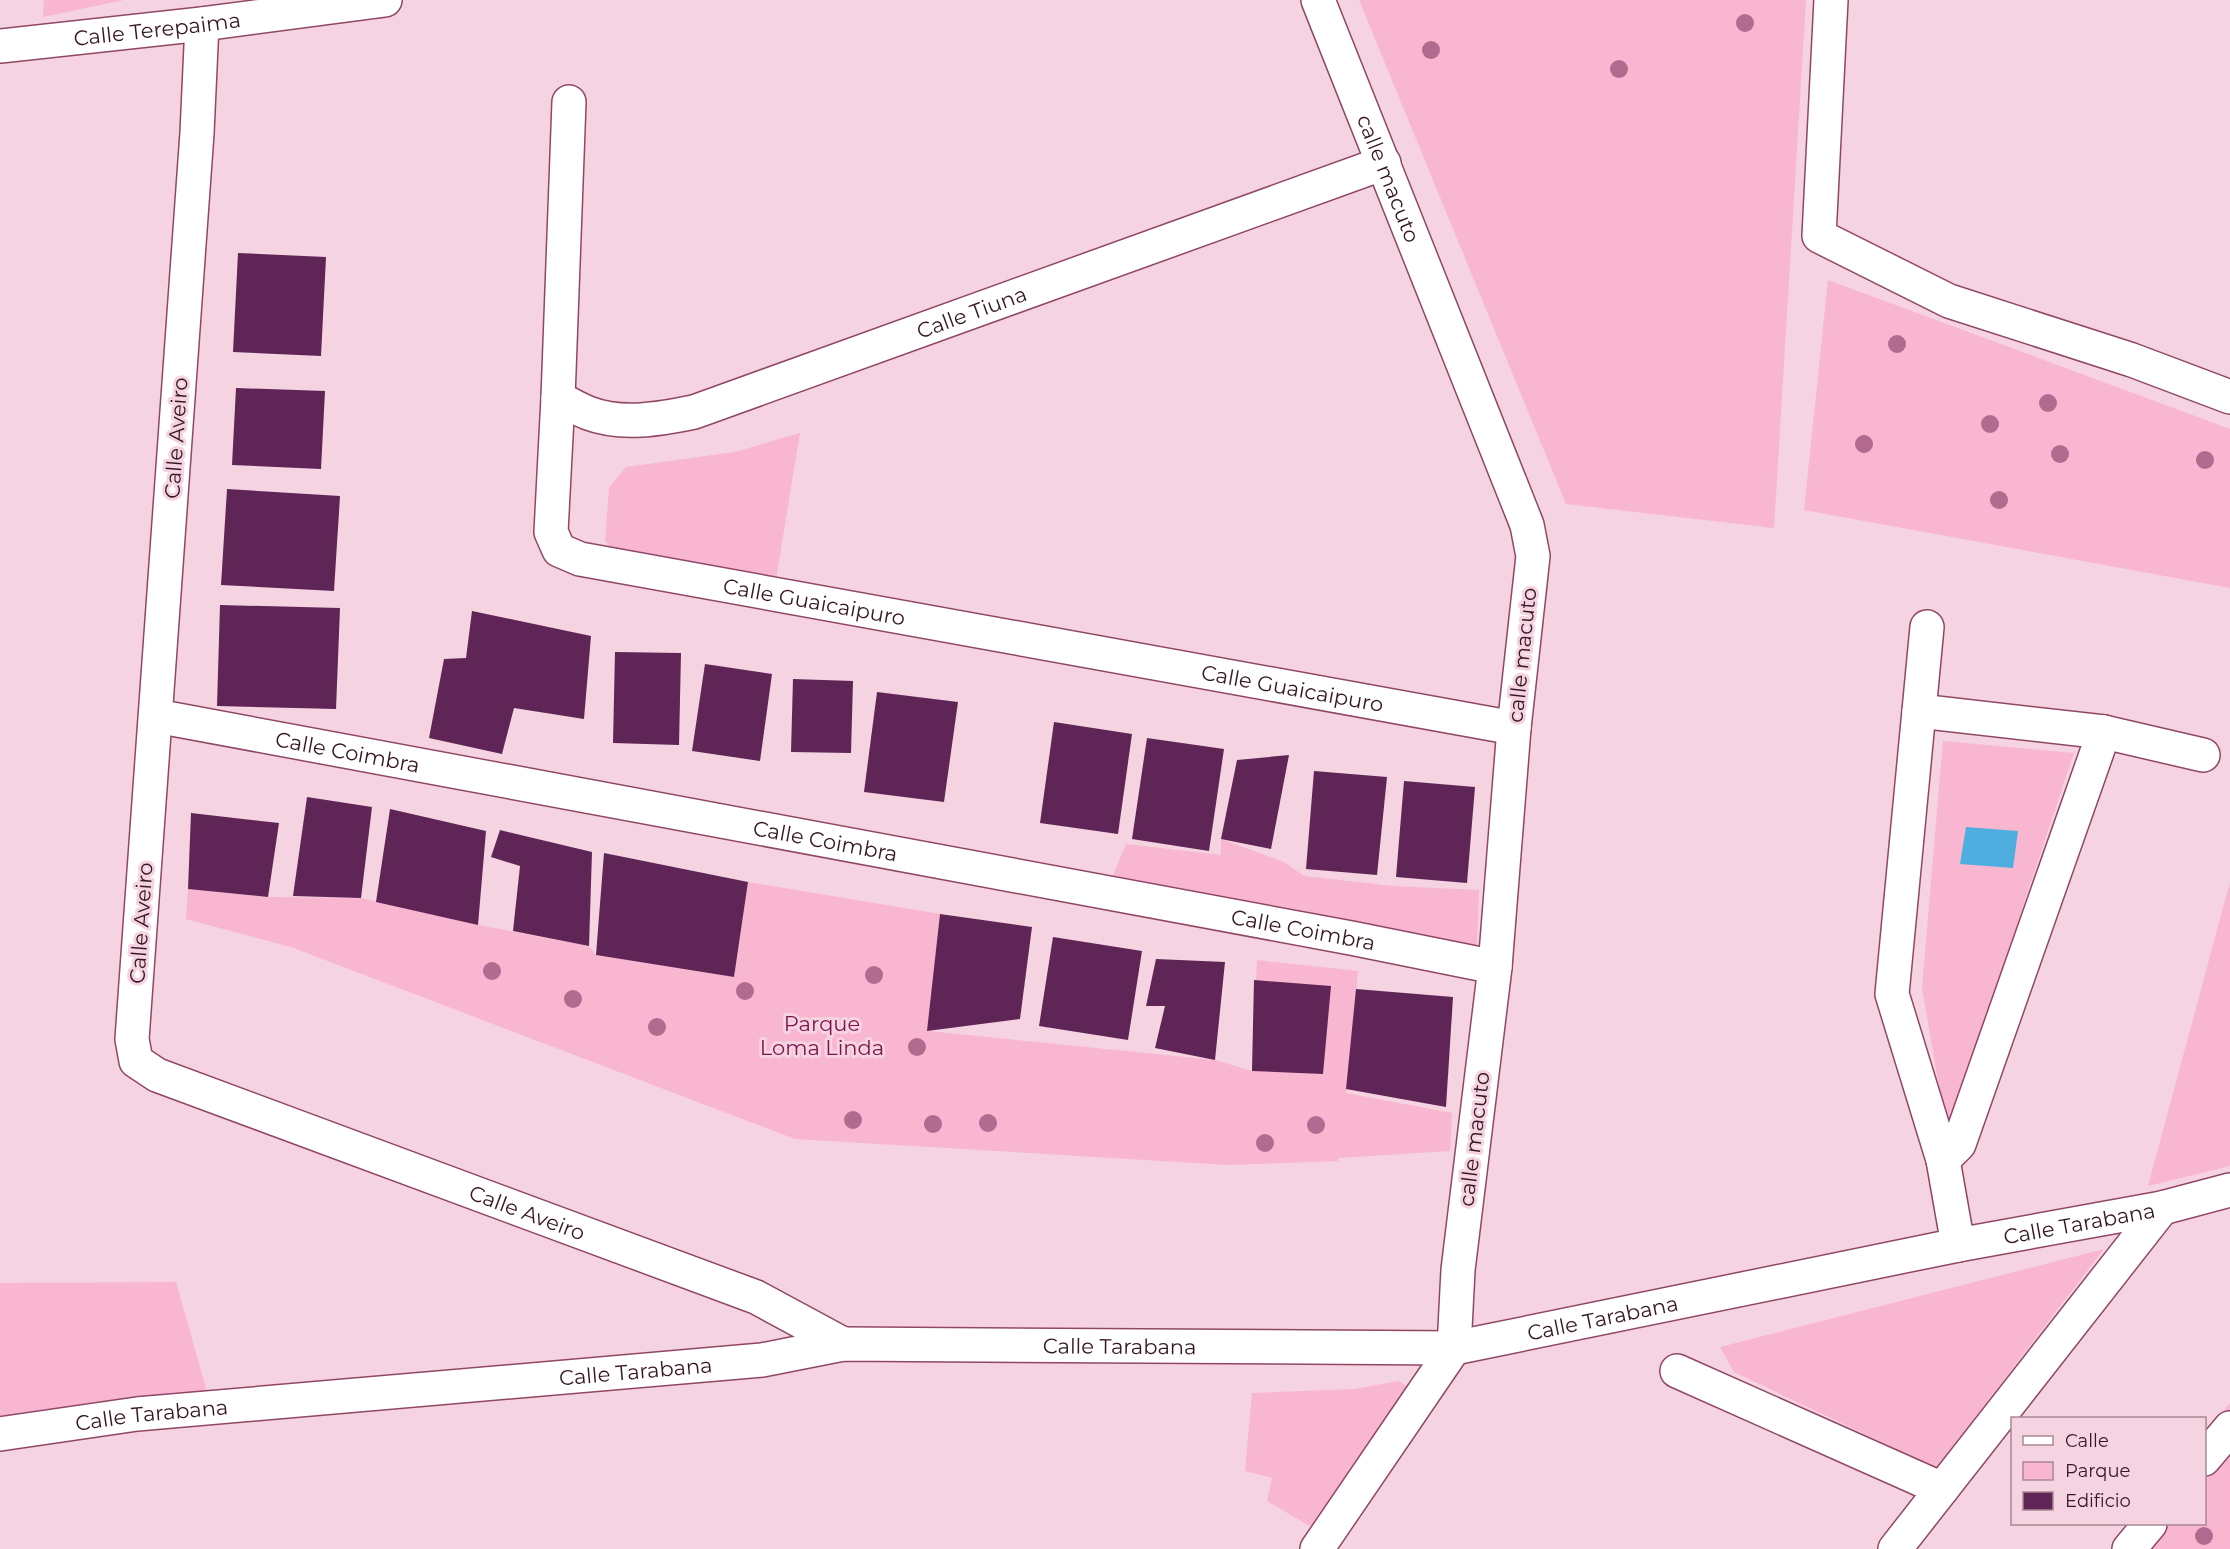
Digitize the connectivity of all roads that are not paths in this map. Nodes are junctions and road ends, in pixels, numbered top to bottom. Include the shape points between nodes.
1 (385, 0) edge
2 (1318, 0) edge
3 (1831, 0) edge
4 (202, 24) junction
5 (1, 46) edge
6 (569, 102) dead end
7 (1384, 163) junction
8 (2230, 397) edge
9 (558, 398) junction
10 (1927, 627) dead end
11 (1918, 711) junction
12 (156, 716) junction
13 (1514, 728) junction
14 (2104, 732) junction
15 (2203, 755) dead end
16 (1496, 967) junction
17 (1943, 1160) junction
18 (2230, 1190) edge
19 (2162, 1208) junction
20 (1958, 1245) junction
21 (843, 1344) junction
22 (1454, 1348) junction
23 (1677, 1371) dead end
24 (2230, 1428) edge
25 (0, 1434) edge
26 (2206, 1458) edge
27 (1942, 1489) junction
28 (2149, 1525) edge
29 (1317, 1549) edge
30 (1895, 1549) edge
31 (2129, 1549) edge

1 - 4 street, Calle Terepaima
2 - 7 street, calle macuto
3 - 8 street via 1819,236 1949,301 2132,360
4 - 5 street, Calle Terepaima
4 - 12 street, Calle Aveiro
6 - 9 street, Calle Guaicaipuro
7 - 9 street, Calle Tiuna via 694,412 624,420 590,414
7 - 13 street, calle macuto via 1527,525 1533,556
9 - 13 street, Calle Guaicaipuro via 551,532 559,550 580,559
10 - 11 street
11 - 14 street
11 - 17 street via 1892,994
12 - 16 street, Calle Coimbra
12 - 21 street, Calle Aveiro via 132,1039 136,1061 157,1075 756,1297
13 - 16 street, calle macuto
14 - 15 street
14 - 17 street via 1959,1144
16 - 22 street, calle macuto via 1458,1270
17 - 20 street
18 - 19 street, Calle Tarabana
19 - 20 street, Calle Tarabana
19 - 27 street
20 - 22 street, Calle Tarabana
21 - 22 street, Calle Tarabana
21 - 25 street, Calle Tarabana via 762,1360 138,1414
22 - 29 street
23 - 27 street
24 - 26 street
27 - 30 street
28 - 31 street

